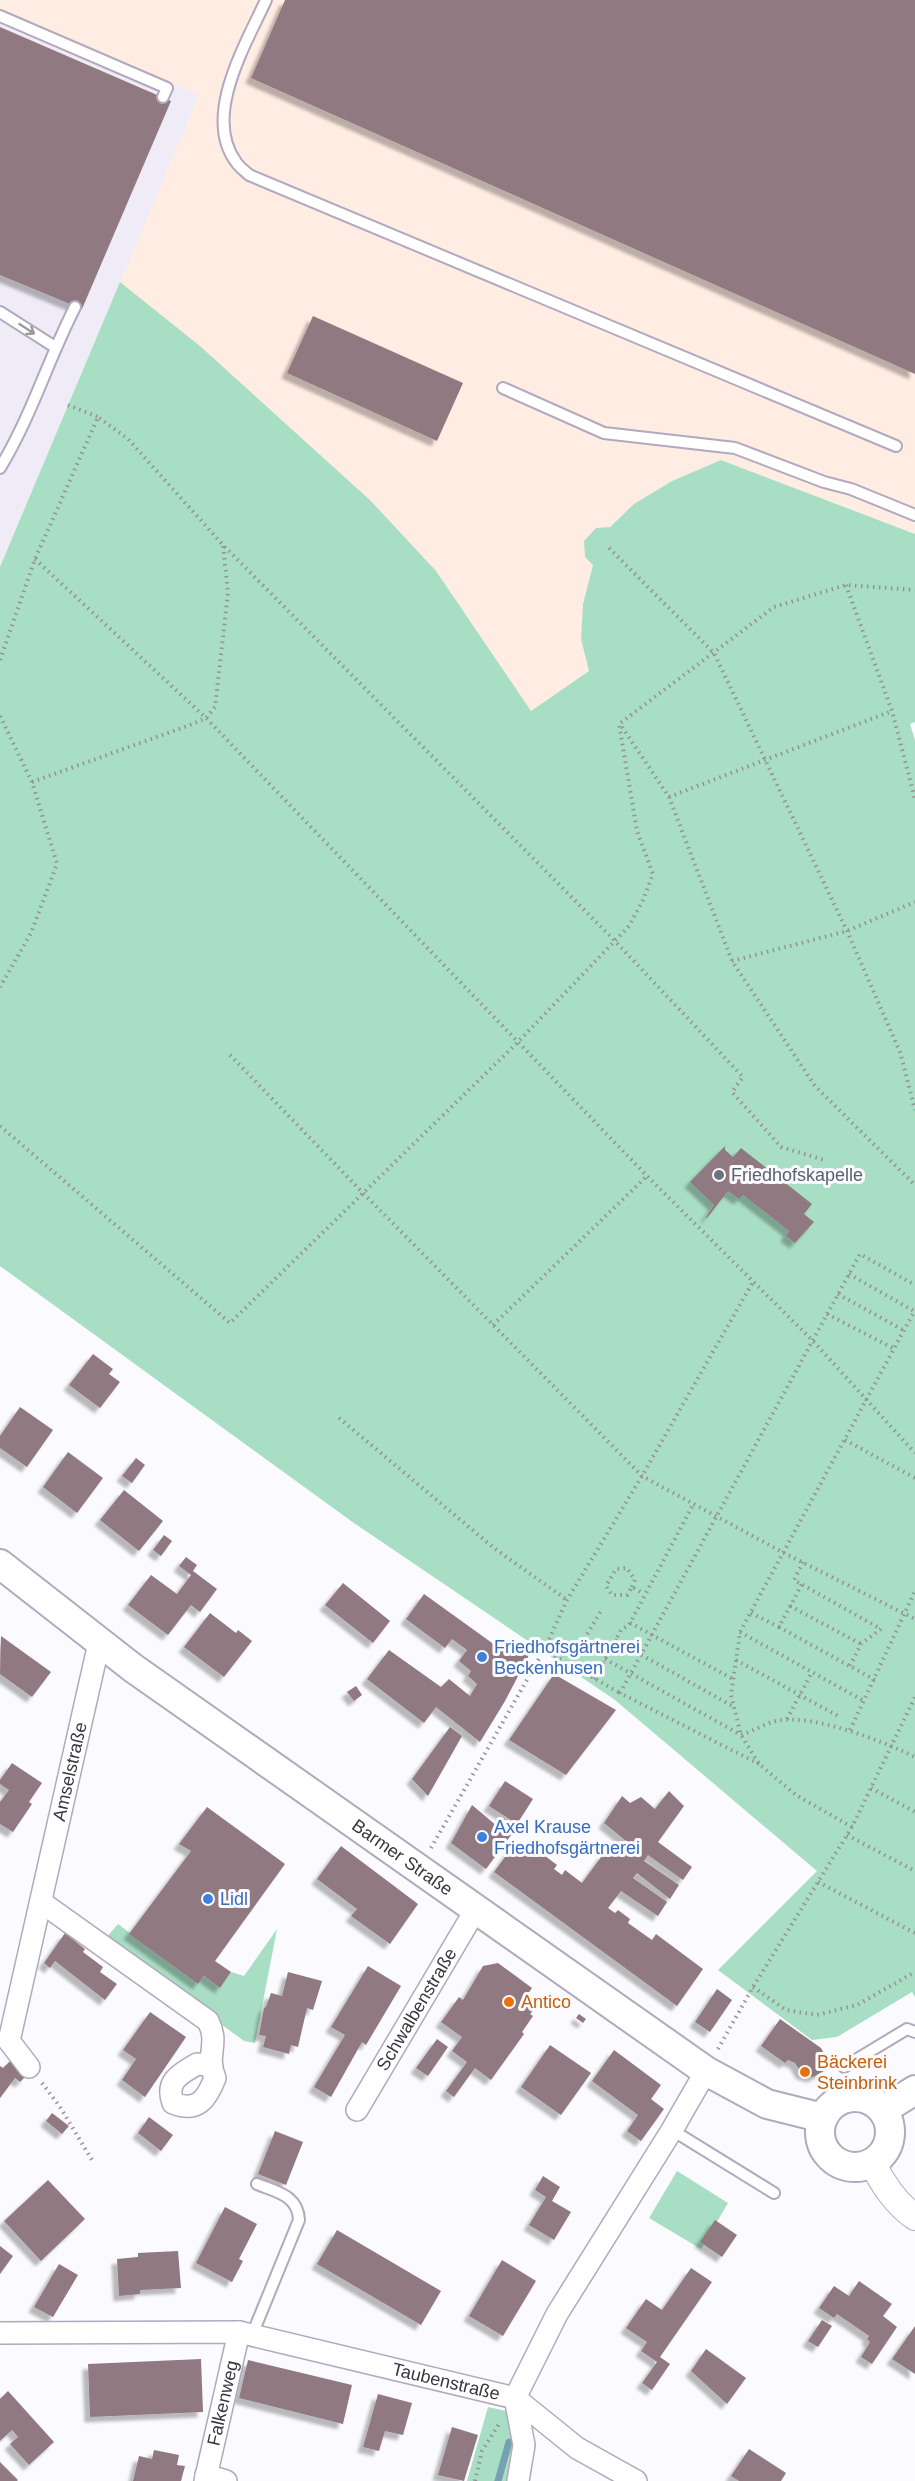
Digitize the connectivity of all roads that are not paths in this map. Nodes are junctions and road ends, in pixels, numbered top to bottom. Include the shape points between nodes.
1 (266, 0) edge
2 (0, 16) edge
3 (163, 97) dead end
4 (75, 306) dead end
5 (0, 312) edge
6 (55, 347) junction
7 (502, 388) dead end
8 (896, 446) dead end
9 (0, 468) edge
10 (915, 515) edge
11 (0, 1564) edge
12 (99, 1643) junction
13 (40, 1902) junction
14 (476, 1909) junction
15 (915, 2032) edge
16 (210, 2065) dead end
17 (29, 2067) road end
18 (844, 2067) dead end
19 (706, 2071) junction
20 (915, 2091) edge
21 (357, 2110) dead end
22 (883, 2110) junction
23 (823, 2118) junction
24 (672, 2130) junction
25 (873, 2164) junction
26 (257, 2184) dead end
27 (774, 2193) dead end
28 (912, 2213) edge
29 (0, 2333) edge
30 (245, 2333) junction
31 (515, 2398) junction
32 (212, 2479) edge
33 (518, 2481) edge
34 (636, 2481) edge

1 - 8 lane via 227,88 222,128 235,161 249,175
2 - 3 lane via 167,88
4 - 6 lane
5 -> 6 lane
6 - 9 lane via 34,404
7 - 10 lane via 604,433 735,448
11 - 12 main road, Barmer Straße
12 - 13 street, Amselstraße
12 - 14 main road, Barmer Straße
13 - 16 street via 208,2021 214,2033
13 - 17 street, Amselstraße via 9,2041
14 - 19 main road, Barmer Straße
14 - 21 street, Schwalbenstraße
15 - 18 lane via 907,2029
19 - 23 main road, Barmer Straße via 767,2104
19 - 24 street, Taubenstraße
20 - 22 main road
22 - 23 main road via 868,2099 850,2097 834,2104
22 - 25 main road via 889,2121 890,2139
23 - 25 main road via 823,2147 835,2162 854,2168
24 - 27 lane
24 - 31 street, Taubenstraße via 556,2314
25 - 28 street
26 - 30 lane via 291,2199 299,2208 299,2220
29 - 30 street, Taubenstraße
30 - 31 street, Taubenstraße
30 - 32 street, Falkenweg
31 - 33 street via 524,2445
31 - 34 street via 577,2448

